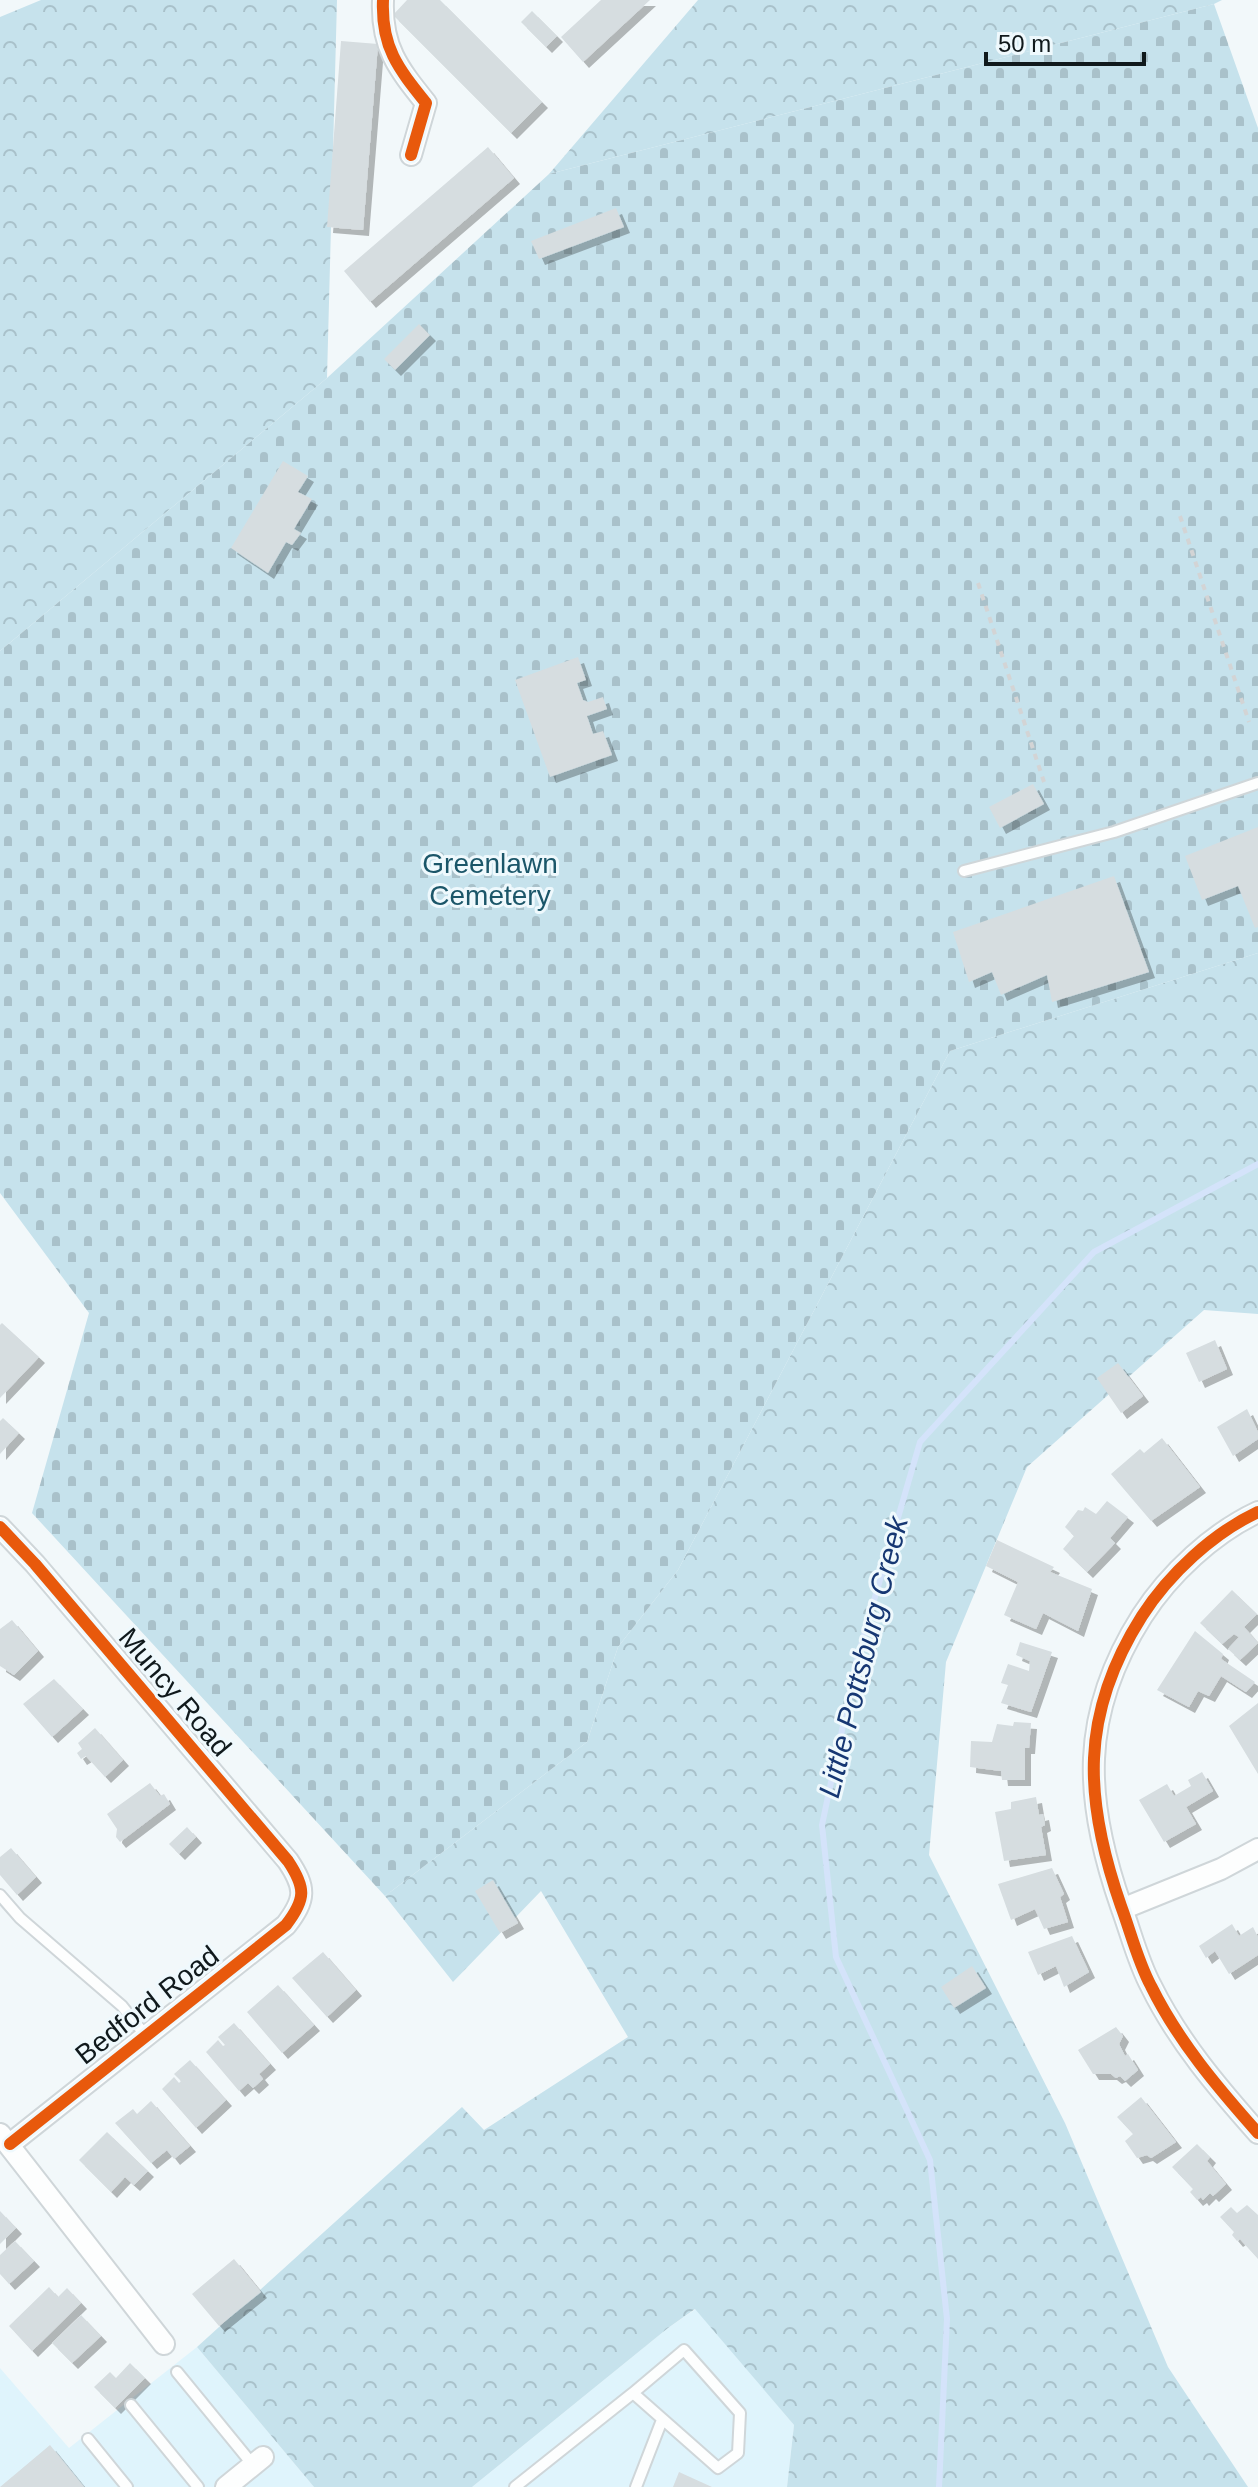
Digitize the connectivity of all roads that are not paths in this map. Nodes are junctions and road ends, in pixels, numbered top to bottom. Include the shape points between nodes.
1 (383, 0) edge
2 (411, 155) dead end
3 (1258, 783) edge
4 (964, 871) dead end
5 (1258, 1512) edge
6 (0, 1527) edge
7 (1258, 1849) edge
8 (0, 1895) edge
9 (302, 1895) joint
10 (1122, 1909) junction
11 (146, 2036) junction
12 (1258, 2133) edge
13 (5, 2139) edge
14 (164, 2344) dead end
15 (177, 2372) dead end
16 (633, 2393) junction
17 (131, 2405) dead end
18 (662, 2420) junction
19 (88, 2439) dead end
20 (258, 2461) joint
21 (127, 2487) edge
22 (198, 2487) edge
23 (226, 2487) edge
24 (515, 2487) edge
25 (636, 2487) edge

1 - 2 street via 386,37 397,67 426,103
3 - 4 lane via 1114,832
5 - 10 street via 1178,1570 1143,1614 1109,1677 1098,1719 1093,1797 1105,1860
6 - 9 street, Muncy Road via 288,1861 299,1877
7 - 10 street
8 - 11 lane via 122,2006
9 - 11 street, Bedford Road via 286,1925
10 - 12 street via 1150,1985 1187,2048
11 - 13 street, Bedford Road
13 - 14 street
15 - 20 lane
16 - 18 lane
16 - 18 lane via 684,2350 740,2413 738,2453 718,2468
16 - 24 lane
17 - 22 lane
18 - 25 lane
19 - 21 lane
20 - 23 street

